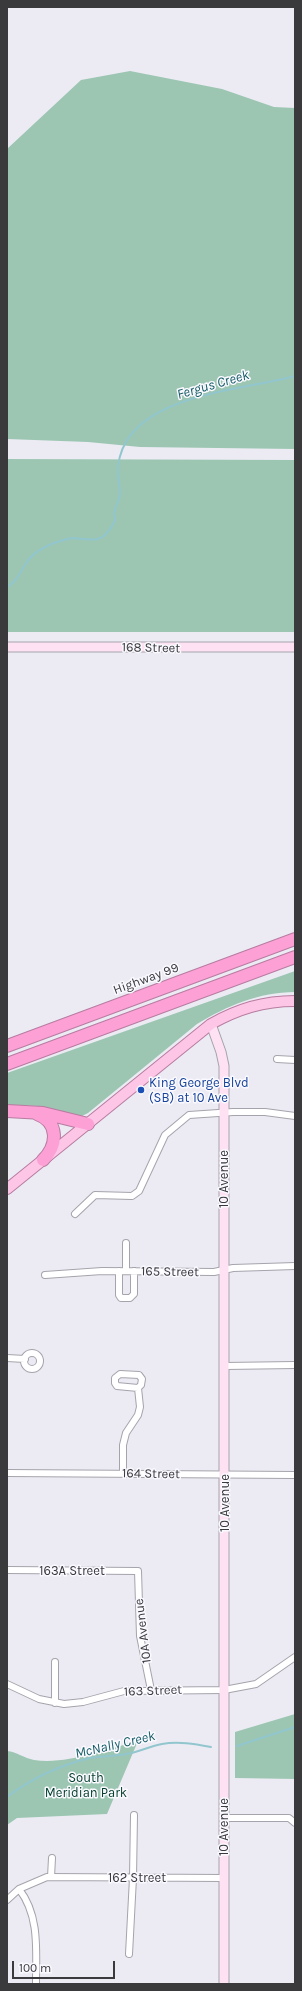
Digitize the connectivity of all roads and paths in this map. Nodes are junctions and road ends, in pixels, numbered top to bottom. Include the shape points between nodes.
1 (7, 647) edge
2 (295, 648) edge
3 (295, 932) edge
4 (295, 939) edge
5 (295, 958) edge
6 (173, 984) junction
7 (295, 1000) edge
8 (211, 1024) junction
9 (7, 1046) edge
10 (277, 1060) dead end
11 (295, 1060) edge
12 (7, 1064) edge
13 (20, 1110) junction
14 (7, 1111) edge
15 (224, 1112) junction
16 (295, 1116) edge
17 (88, 1124) junction
18 (43, 1160) junction
19 (7, 1189) edge
20 (75, 1214) dead end
21 (126, 1243) dead end
22 (295, 1266) edge
23 (224, 1270) junction
24 (119, 1271) junction
25 (126, 1271) junction
26 (134, 1271) junction
27 (45, 1275) dead end
28 (7, 1358) edge
29 (25, 1360) dead end
30 (295, 1365) edge
31 (225, 1366) junction
32 (138, 1388) dead end
33 (7, 1473) edge
34 (123, 1474) junction
35 (225, 1475) junction
36 (295, 1475) edge
37 (7, 1570) edge
38 (138, 1571) joint
39 (295, 1657) edge
40 (55, 1662) dead end
41 (7, 1684) edge
42 (151, 1690) junction
43 (224, 1690) junction
44 (55, 1703) junction
45 (134, 1816) dead end
46 (224, 1818) junction
47 (295, 1823) edge
48 (52, 1858) dead end
49 (51, 1877) junction
50 (134, 1878) junction
51 (224, 1878) junction
52 (19, 1889) junction
53 (7, 1900) edge
54 (130, 1954) dead end
55 (36, 1984) edge
56 (224, 1984) edge

1 - 2 street, 168 Street
3 - 6 highway
4 - 6 highway, Highway 99
5 - 12 highway
6 - 9 highway, Highway 99
7 - 8 main road via 276,1001 245,1008
8 - 15 street, 10 Avenue via 224,1066
8 - 17 main road
10 - 11 street
13 - 14 highway
13 - 17 highway
13 - 18 highway via 41,1115 53,1127 53,1144
15 - 16 street via 265,1112
15 - 20 street via 195,1114 183,1118 165,1135 139,1191 132,1196 95,1195
15 - 23 street, 10 Avenue
17 - 18 main road
18 - 19 main road
21 - 25 street
22 - 23 street, 165 Street
23 - 26 street, 165 Street
23 - 31 street, 10 Avenue
24 - 25 street, 165 Street
24 - 26 street via 118,1295 121,1298 130,1298 134,1294
24 - 27 street, 165 Street
25 - 26 street, 165 Street
28 - 29 street
30 - 31 street
31 - 35 street, 10 Avenue
32 - 34 street via 140,1407 138,1416 126,1433 123,1445
33 - 34 street, 164 Street
34 - 35 street, 164 Street
35 - 36 street, 164 Street
35 - 43 street, 10 Avenue
37 - 38 street, 163A Street
38 - 42 street, 10A Avenue via 140,1636
39 - 43 street, 163 Street via 260,1682 249,1687
40 - 44 street
41 - 44 street, 163 Street via 39,1699
42 - 43 street, 163 Street
42 - 44 street, 163 Street via 124,1691 83,1702
43 - 46 street, 10 Avenue
45 - 50 street
46 - 47 street via 289,1818
46 - 51 street, 10 Avenue
48 - 49 street
49 - 50 street, 162 Street
49 - 52 street, 162 Street
50 - 51 street, 162 Street
50 - 54 street
51 - 56 street, 10 Avenue
52 - 53 street
52 - 55 street via 27,1899 35,1928

